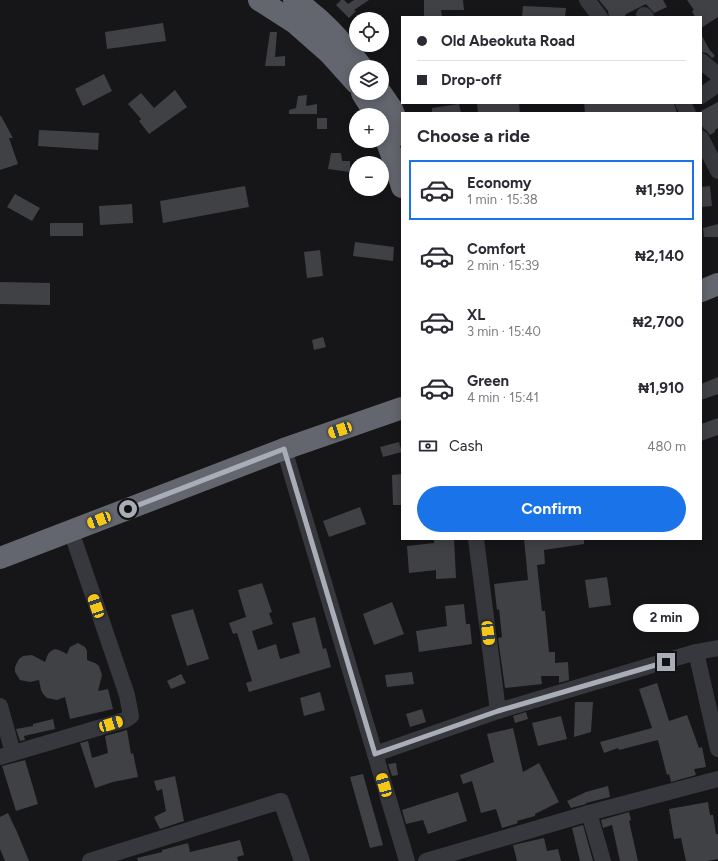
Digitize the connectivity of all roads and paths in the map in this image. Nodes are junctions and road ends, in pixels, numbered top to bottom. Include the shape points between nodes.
1 (259, 0) edge
2 (587, 0) edge
3 (305, 3) edge
4 (599, 16) edge
5 (356, 60) edge
6 (702, 62) edge
7 (718, 75) edge
8 (349, 76) edge
9 (718, 84) edge
10 (702, 95) edge
11 (386, 100) edge
12 (401, 132) edge
13 (702, 140) edge
14 (389, 148) edge
15 (718, 171) edge
16 (401, 184) edge
17 (718, 271) edge
18 (702, 278) edge
19 (718, 284) edge
20 (702, 291) edge
21 (401, 408) edge
22 (284, 449) junction
23 (71, 531) junction
24 (476, 540) edge
25 (0, 558) edge
26 (718, 648) edge
27 (696, 652) junction
28 (0, 706) edge
29 (498, 711) junction
30 (718, 749) edge
31 (375, 754) junction
32 (6, 755) edge
33 (718, 779) edge
34 (589, 813) junction
35 (90, 861) edge
36 (302, 861) edge
37 (406, 861) edge
38 (426, 861) edge
39 (603, 861) edge

1 - 8 highway via 295,22
2 - 4 street
3 - 5 highway
6 - 7 street
9 - 10 street
11 - 12 highway
13 - 15 street
14 - 16 highway
17 - 18 highway
19 - 20 highway
21 - 22 highway
22 - 23 highway
22 - 31 street
23 - 25 highway
23 - 32 street via 127,695 131,716 125,720
24 - 29 street
26 - 27 street
27 - 29 street
27 - 30 street
28 - 32 street
29 - 31 street
31 - 37 street
33 - 34 street
34 - 38 street
34 - 39 street
35 - 36 street via 281,801

